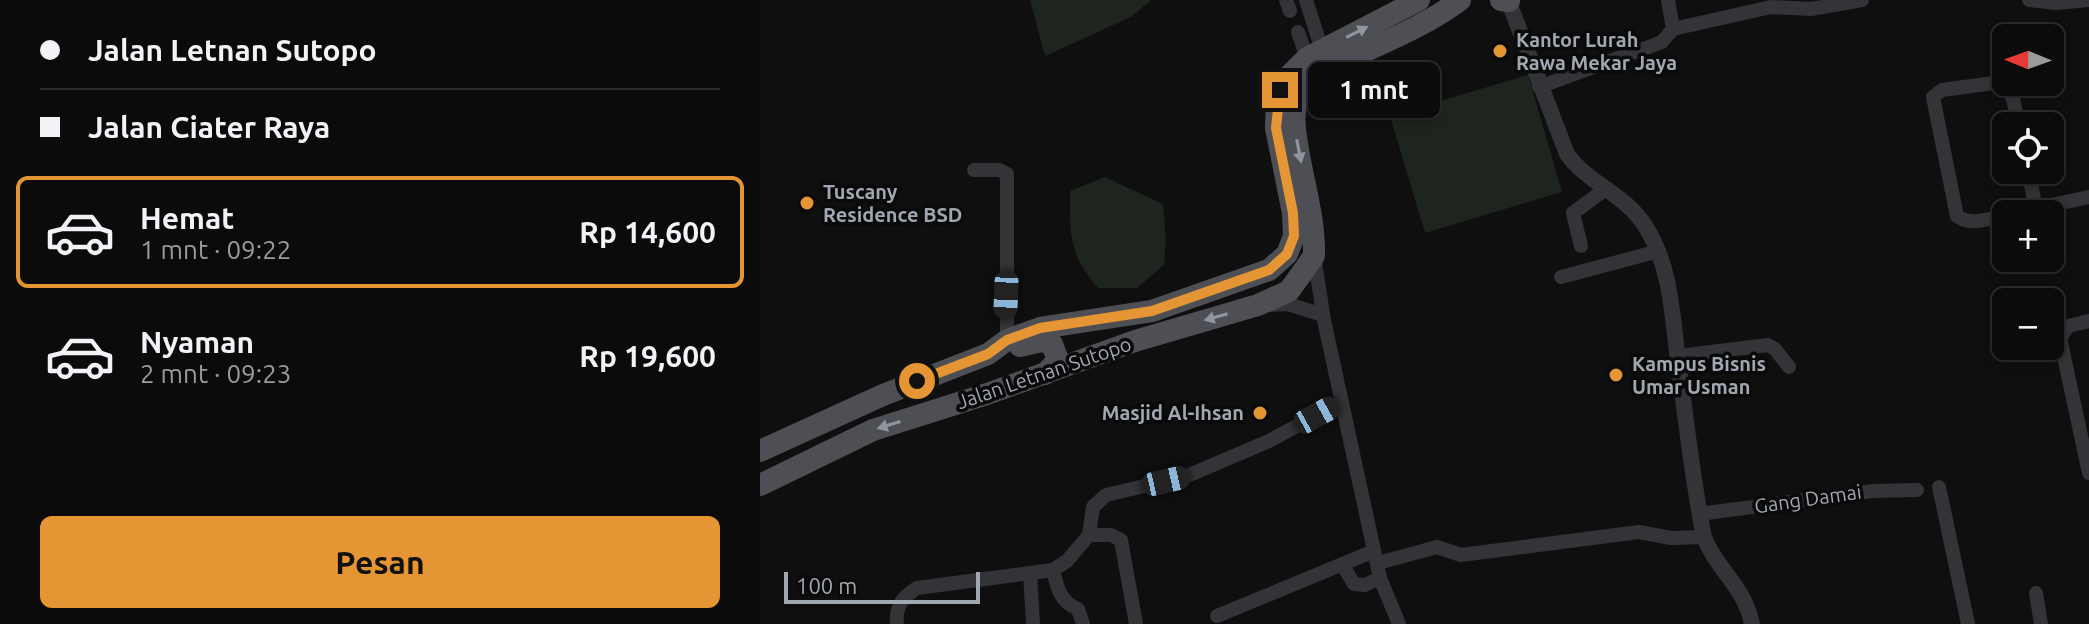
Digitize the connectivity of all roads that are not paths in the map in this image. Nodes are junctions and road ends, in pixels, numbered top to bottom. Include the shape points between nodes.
1 (1306, 0) edge
2 (1419, 0) edge
3 (1460, 0) edge
4 (1501, 0) edge
5 (1510, 0) edge
6 (1668, 0) edge
7 (1862, 0) edge
8 (2029, 0) edge
9 (2089, 0) edge
10 (1673, 29) junction
11 (1298, 32) dead end
12 (1315, 54) junction
13 (1539, 87) junction
14 (2015, 112) edge
15 (974, 170) dead end
16 (1607, 188) junction
17 (2088, 200) edge
18 (2064, 204) edge
19 (1992, 217) edge
20 (1581, 246) dead end
21 (1659, 251) junction
22 (1314, 256) junction
23 (1561, 277) dead end
24 (1258, 305) junction
25 (1323, 315) junction
26 (2089, 321) edge
27 (1007, 340) junction
28 (988, 354) junction
29 (1678, 356) junction
30 (1789, 367) dead end
31 (1045, 374) junction
32 (1341, 402) junction
33 (760, 451) edge
34 (2089, 473) edge
35 (760, 485) edge
36 (1939, 487) dead end
37 (1917, 490) dead end
38 (1699, 514) junction
39 (1089, 535) junction
40 (1704, 537) junction
41 (1376, 557) junction
42 (1342, 564) junction
43 (1053, 570) junction
44 (1030, 574) junction
45 (1380, 578) junction
46 (2036, 593) dead end
47 (1217, 616) dead end
48 (897, 624) edge
49 (1033, 624) edge
50 (1083, 624) edge
51 (1136, 624) edge
52 (1399, 624) edge
53 (1752, 624) edge
54 (1968, 624) edge
55 (2041, 624) edge

1 - 12 street
12 -> 2 main road
3 -> 22 main road via 1313,77 1299,94 1295,129
4 - 5 main road
5 - 13 street
6 - 10 street
7 - 10 street via 1811,9 1771,7
8 - 9 street
10 - 13 street via 1662,42
11 - 12 street
12 - 27 main road, Jalan Letnan Sutopo via 1292,70 1277,101 1276,128 1293,213 1294,236 1287,254 1269,270 1152,311 1040,328
13 - 16 street via 1567,154
14 - 19 street via 2012,94 2001,82 1942,90 1933,97 1957,216 1971,222
15 - 27 street via 1007,174
16 - 20 street via 1573,213
16 - 21 street via 1637,214
17 - 18 street
21 - 23 street
21 - 29 street
22 - 24 main road, Jalan Letnan Sutopo via 1289,291
22 - 25 street
24 - 25 street via 1288,304
24 -> 31 main road, Jalan Letnan Sutopo
25 - 32 street
26 - 34 street via 2068,326 2060,338
27 - 28 main road, Jalan Letnan Sutopo
28 - 31 main road via 1047,341 1058,360
28 - 33 main road, Jalan Letnan Sutopo
29 - 30 street via 1768,345
29 - 38 street
31 -> 35 main road, Jalan Letnan Sutopo via 873,430
32 - 39 street via 1187,476 1106,495 1093,507
32 - 41 street
36 - 54 street
37 - 38 street, Gang Damai
38 - 40 street
39 - 43 street
39 - 51 street via 1121,540
40 - 41 street via 1639,532 1461,555 1437,547
40 - 53 street via 1742,593
41 - 42 street
41 - 45 street
42 - 45 street via 1358,585
42 - 47 street
43 - 44 street
43 - 50 street via 1058,590 1078,609
44 - 48 street via 917,588 901,602
44 - 49 street
45 - 52 street
46 - 55 street

